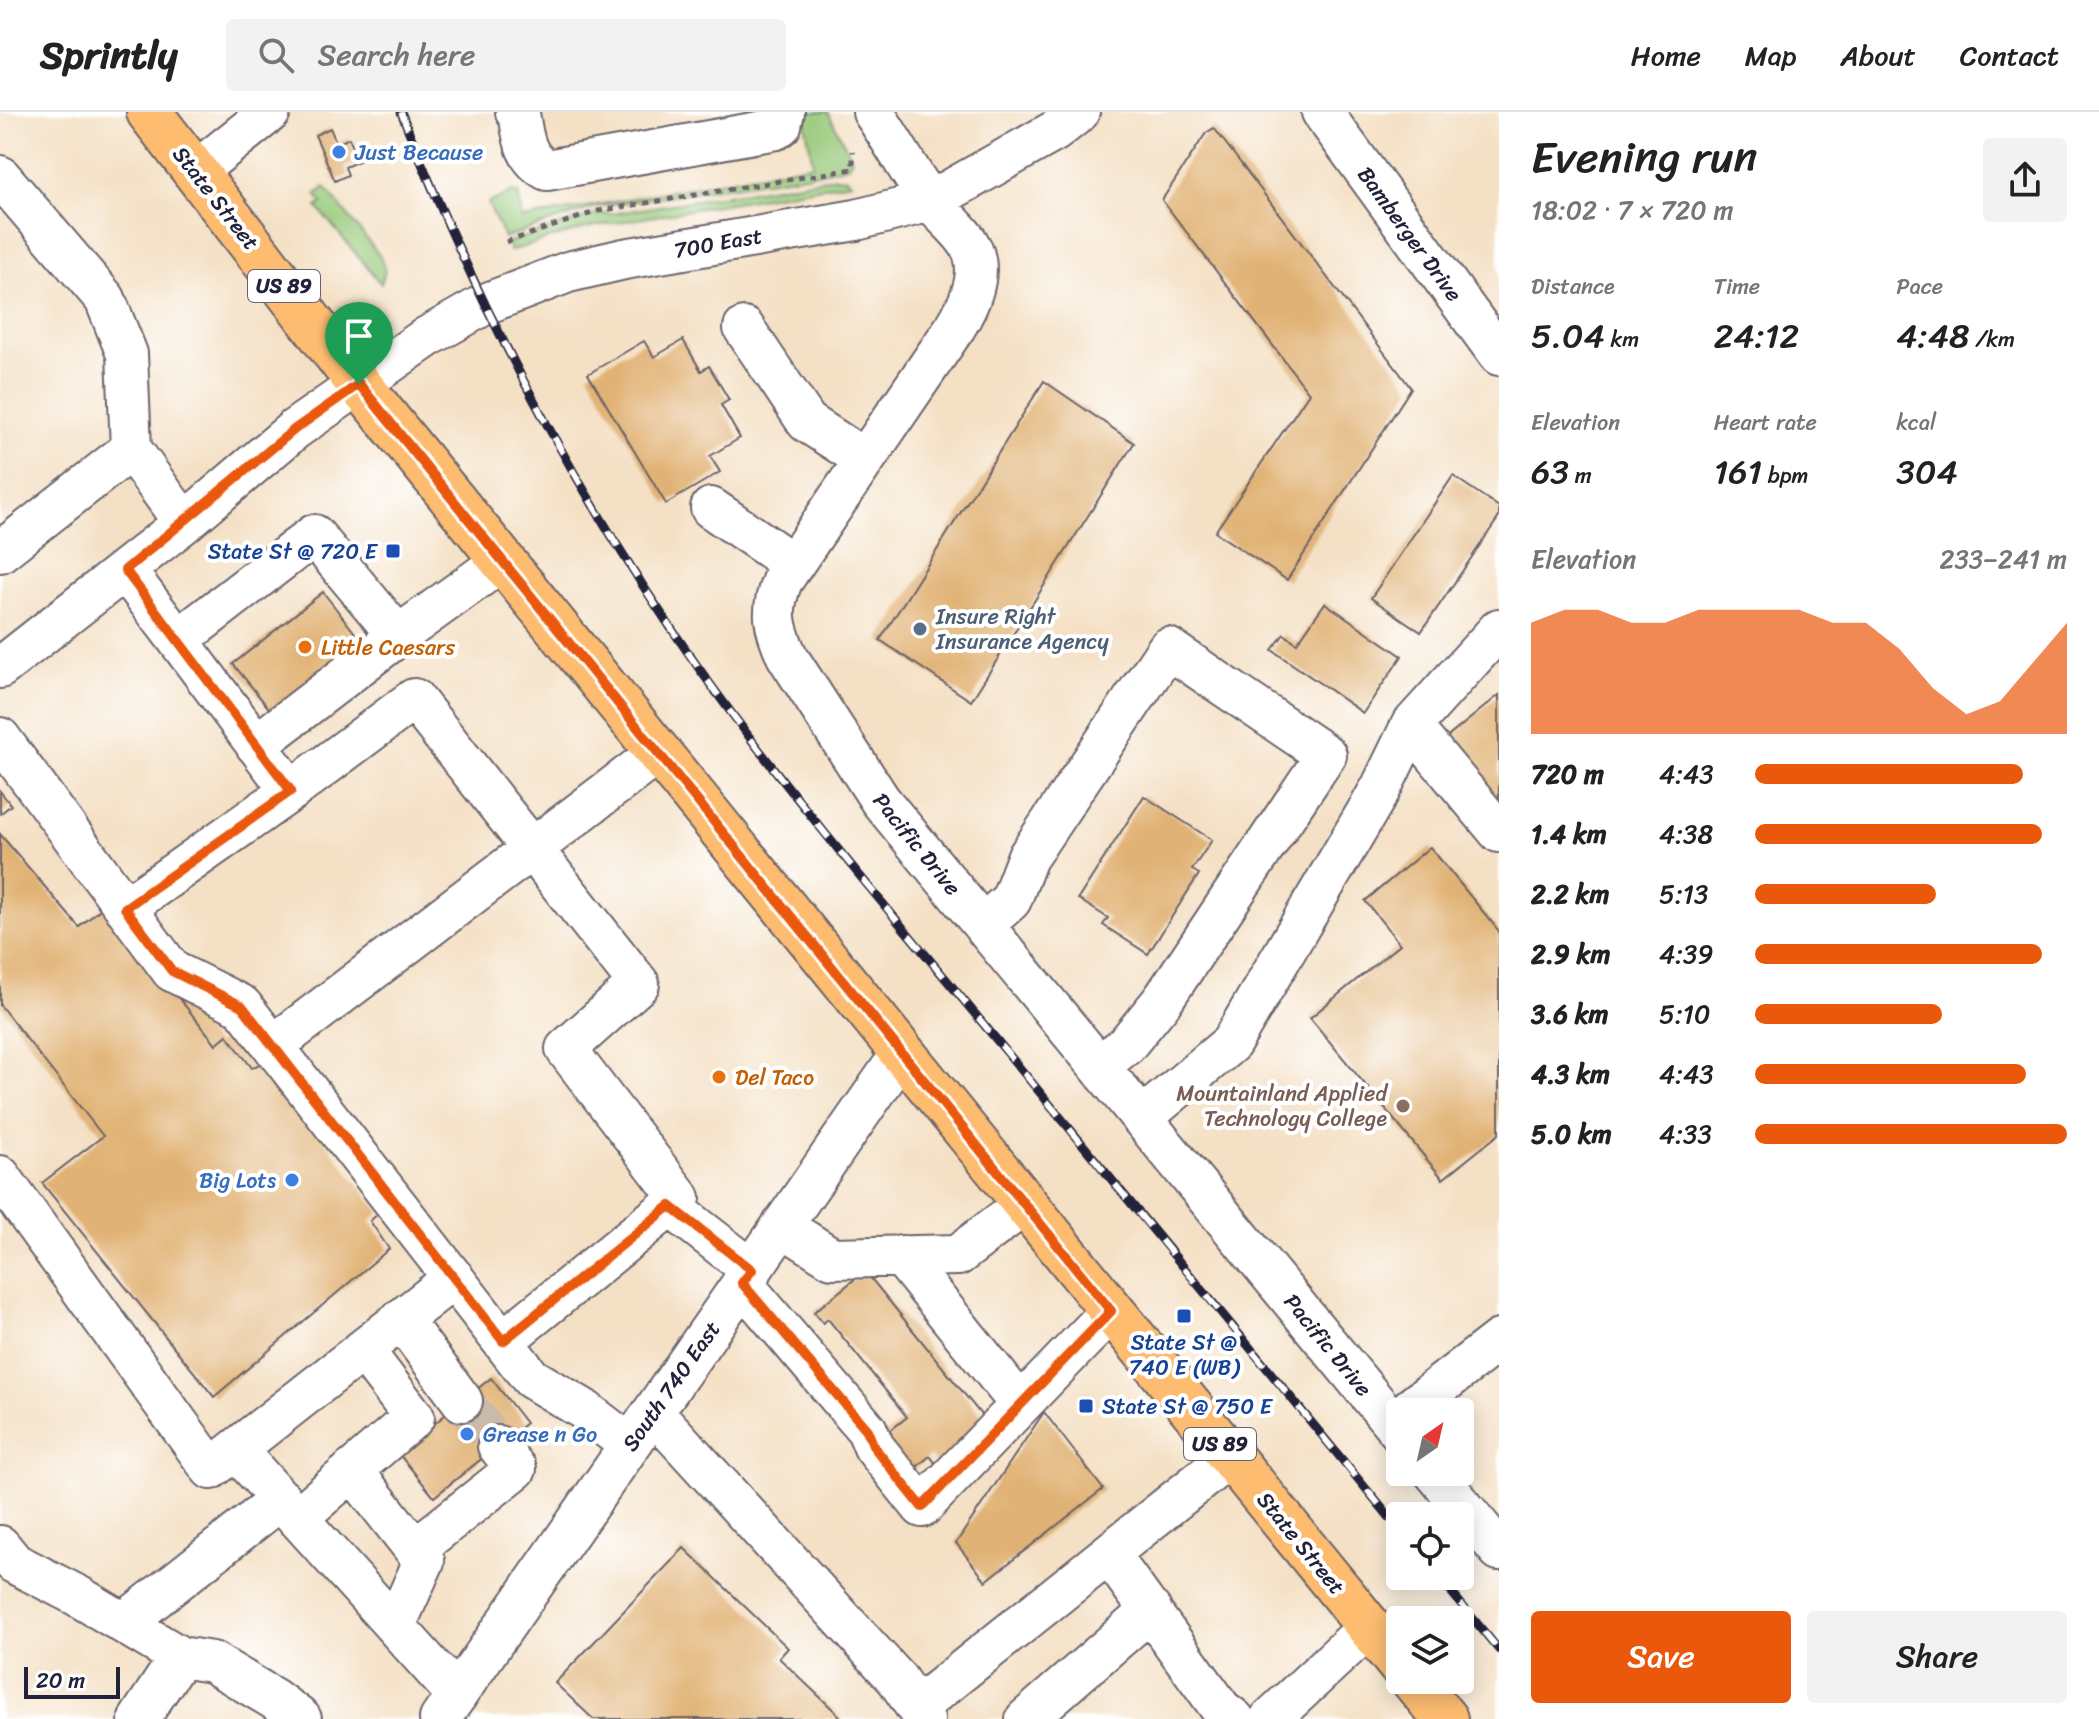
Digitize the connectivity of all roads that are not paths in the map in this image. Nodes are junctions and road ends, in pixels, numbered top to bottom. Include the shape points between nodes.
1 (149, 112) edge
2 (270, 112) edge
3 (519, 112) edge
4 (784, 112) edge
5 (873, 112) edge
6 (1079, 112) edge
7 (1322, 112) edge
8 (195, 172) junction
9 (0, 176) edge
10 (931, 201) junction
11 (744, 328) dead end
12 (1499, 355) edge
13 (359, 384) junction
14 (131, 449) junction
15 (864, 459) junction
16 (711, 508) dead end
17 (184, 523) junction
18 (0, 552) edge
19 (502, 561) junction
20 (793, 564) junction
21 (125, 570) junction
22 (1499, 629) edge
23 (398, 636) junction
24 (178, 640) junction
25 (0, 668) edge
26 (1411, 726) junction
27 (0, 738) edge
28 (256, 745) junction
29 (658, 753) junction
30 (291, 791) junction
31 (1499, 832) edge
32 (532, 849) junction
33 (125, 908) junction
34 (983, 925) junction
35 (274, 1045) junction
36 (902, 1053) junction
37 (1099, 1066) junction
38 (1142, 1118) junction
39 (0, 1176) edge
40 (1025, 1204) junction
41 (670, 1206) junction
42 (782, 1226) junction
43 (901, 1256) junction
44 (747, 1277) junction
45 (454, 1278) junction
46 (1111, 1311) junction
47 (401, 1319) junction
48 (1499, 1340) edge
49 (503, 1341) junction
50 (363, 1350) junction
51 (1427, 1398) edge
52 (462, 1401) tunnel mouth
53 (1020, 1404) junction
54 (1386, 1405) edge
55 (653, 1412) junction
56 (630, 1445) junction
57 (498, 1446) tunnel mouth
58 (236, 1450) junction
59 (1231, 1456) junction
60 (352, 1470) junction
61 (1446, 1486) edge
62 (289, 1508) junction
63 (0, 1546) edge
64 (415, 1549) junction
65 (1499, 1550) edge
66 (1109, 1554) junction
67 (1151, 1610) junction
68 (124, 1623) junction
69 (395, 1626) junction
70 (1369, 1627) junction
71 (1386, 1648) edge
72 (180, 1657) junction
73 (1424, 1694) edge
74 (449, 1707) edge
75 (920, 1713) edge
76 (139, 1719) edge
77 (301, 1719) edge
78 (1026, 1719) edge
79 (1234, 1719) edge
80 (1270, 1719) edge
81 (1445, 1719) edge

1 - 8 main road, State Street / US 89
2 - 8 street
3 - 4 street via 525,149 547,170 776,129
5 - 10 street, Pacific Drive
6 - 10 street, 700 East
7 - 12 street, Bamberger Drive
8 - 13 main road, State Street / US 89
9 - 14 street via 105,299 127,354
10 - 13 street, 700 East via 856,220 568,272 485,304
10 - 15 street, Pacific Drive via 968,242 975,285 956,326
11 - 15 street via 807,422
13 - 17 street, 700 East via 295,429
13 - 19 main road, State Street / US 89
14 - 17 street
14 - 18 street
15 - 20 street, Pacific Drive
16 - 20 street
17 - 21 street, 700 East
19 - 23 street
19 - 29 main road, State Street / US 89
20 - 34 street, Pacific Drive via 775,599 778,635 787,656 880,800
21 - 24 street
21 - 25 street, 700 East
22 - 26 street
23 - 24 street via 314,535
23 - 28 street
24 - 28 street
26 - 31 street
26 - 38 street via 1381,788 1231,1043
27 - 33 street
28 - 30 street
29 - 32 street
29 - 36 main road, State Street / US 89
30 - 32 street via 414,699
30 - 33 street
32 - 35 street
32 - 41 street via 639,984 566,1049 680,1198
33 - 35 street via 172,971 242,1006
34 - 37 street, Pacific Drive
34 - 37 street via 1011,900 1027,858 1168,648 1326,755 1162,1001 1126,1045
35 - 45 street
36 - 40 main road, State Street / US 89
36 - 42 street, South 740 East
37 - 38 street, Pacific Drive
38 - 54 street, Pacific Drive
39 - 58 street via 211,1469
40 - 43 street via 958,1255
40 - 46 main road, State Street / US 89
41 - 44 street
41 - 49 street
42 - 43 street via 832,1258
42 - 44 street, South 740 East
43 - 53 street
44 - 53 street via 922,1507
44 - 55 street, South 740 East
45 - 47 street
45 - 49 street
46 - 53 street
46 - 59 main road, State Street / US 89
47 - 50 street
47 - 52 street
48 - 51 street
49 - 56 street via 531,1378
50 - 58 street
50 - 60 street via 414,1417
55 - 56 street, South 740 East
55 - 75 street via 897,1679
56 - 74 street, South 740 East
57 - 64 street via 516,1469
58 - 62 street
59 - 66 street
59 - 70 main road, State Street / US 89
60 - 62 street
60 - 64 street
61 - 65 street
62 - 68 street
62 - 69 street
63 - 68 street via 14,1563
64 - 69 street via 424,1561
66 - 67 street
66 - 75 street
67 - 78 street
67 - 79 street via 1221,1709
68 - 72 street
69 - 74 street
70 - 71 main road, State Street / US 89
70 - 80 street
72 - 76 street
72 - 77 street via 212,1662
73 - 81 main road

